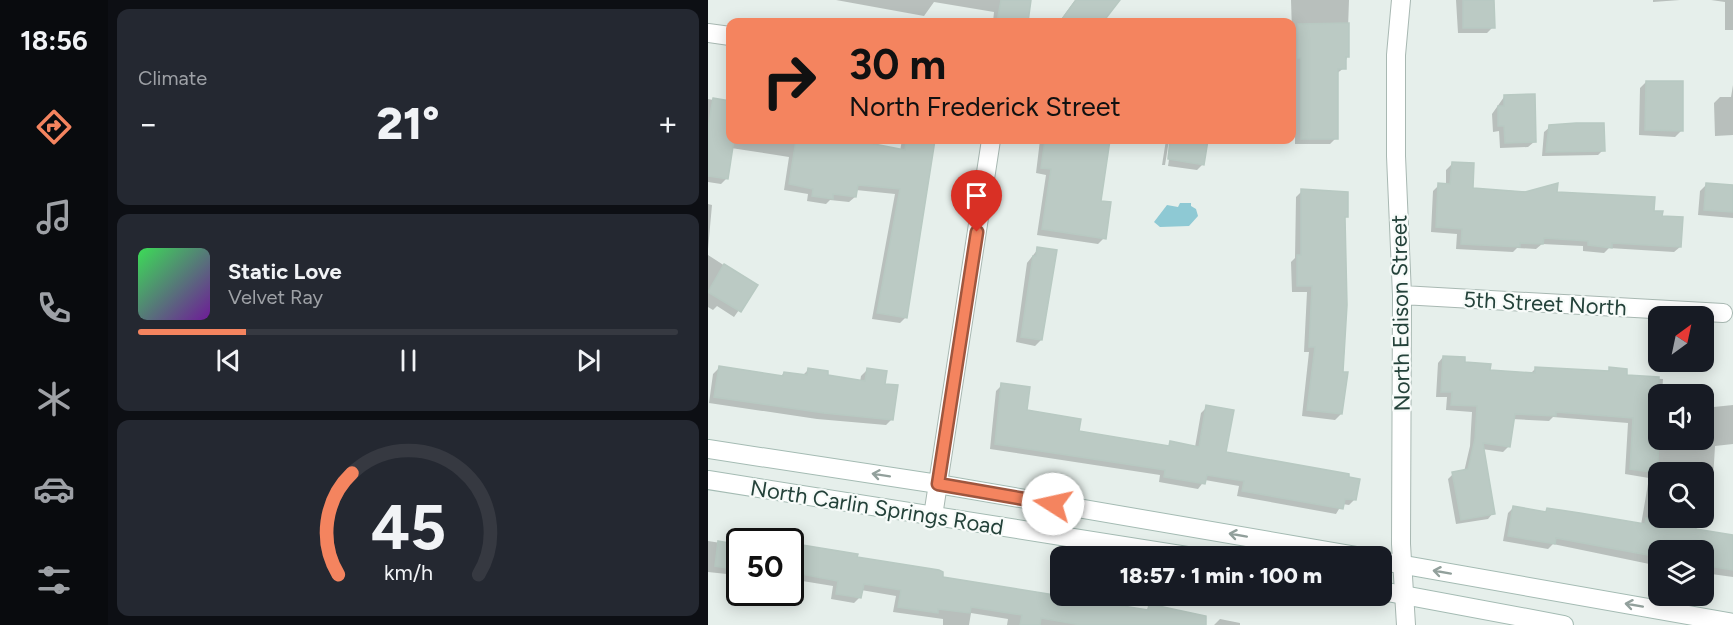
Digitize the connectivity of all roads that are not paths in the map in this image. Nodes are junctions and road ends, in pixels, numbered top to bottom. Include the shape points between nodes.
1 (1401, 0) edge
2 (708, 33) edge
3 (726, 35) edge
4 (990, 144) edge
5 (1402, 295) junction
6 (1723, 313) dead end
7 (708, 448) edge
8 (708, 480) edge
9 (938, 484) junction
10 (933, 516) junction
11 (1124, 546) edge
12 (1299, 546) edge
13 (1392, 562) edge
14 (1402, 564) junction
15 (1392, 593) edge
16 (1403, 595) junction
17 (1733, 622) edge
18 (1406, 625) edge
19 (1564, 625) edge

1 - 5 main road, North Edison Street via 1396,55 1396,156
2 - 3 main road
4 - 9 main road
5 - 6 main road, 5th Street North
5 - 14 main road, North Edison Street
9 -> 7 main road, North Carlin Springs Road
8 - 10 main road, North Carlin Springs Road
9 - 10 main road
12 -> 9 main road, North Carlin Springs Road
10 - 11 main road, North Carlin Springs Road
13 - 14 main road
14 - 16 main road, North Edison Street
17 -> 14 main road
15 - 16 main road
16 - 18 main road, North Edison Street
16 - 19 main road

